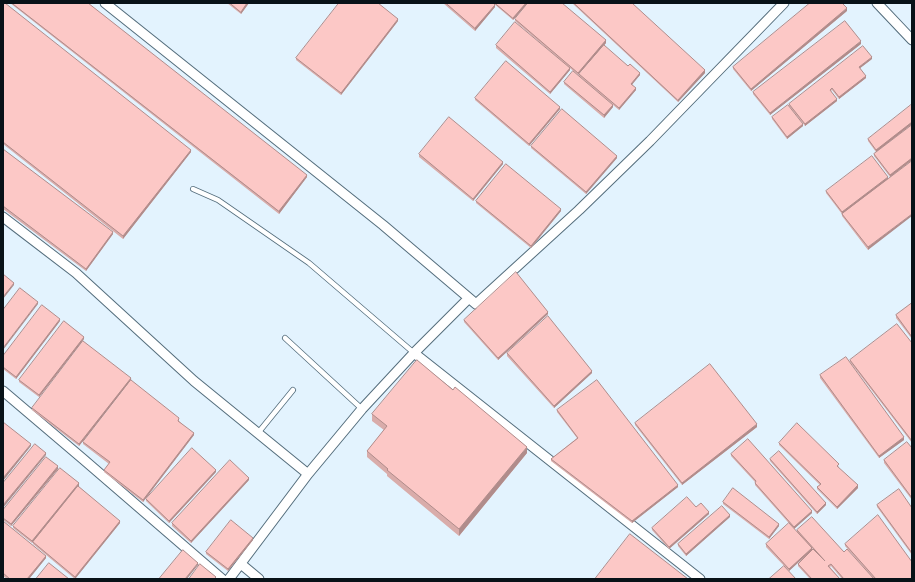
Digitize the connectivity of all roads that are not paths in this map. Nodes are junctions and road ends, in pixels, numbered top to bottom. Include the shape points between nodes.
1 (105, 3) edge
2 (784, 3) edge
3 (877, 3) edge
4 (912, 40) edge
5 (193, 189) dead end
6 (3, 217) edge
7 (469, 298) junction
8 (285, 338) dead end
9 (414, 353) junction
10 (293, 390) dead end
11 (3, 392) edge
12 (362, 409) junction
13 (258, 433) junction
14 (308, 474) junction
15 (240, 564) junction
16 (222, 579) edge
17 (229, 579) edge
18 (259, 579) edge
19 (700, 579) edge

1 - 7 street via 383,225
2 - 7 street via 579,210 476,304
3 - 4 street
5 - 9 lane via 218,200 309,263
6 - 13 street via 76,273 194,381
7 - 9 street
8 - 12 lane
9 - 12 street
9 - 19 street
10 - 13 lane
11 - 16 street
12 - 14 street
13 - 14 street
14 - 15 street
15 - 17 street
15 - 18 street

